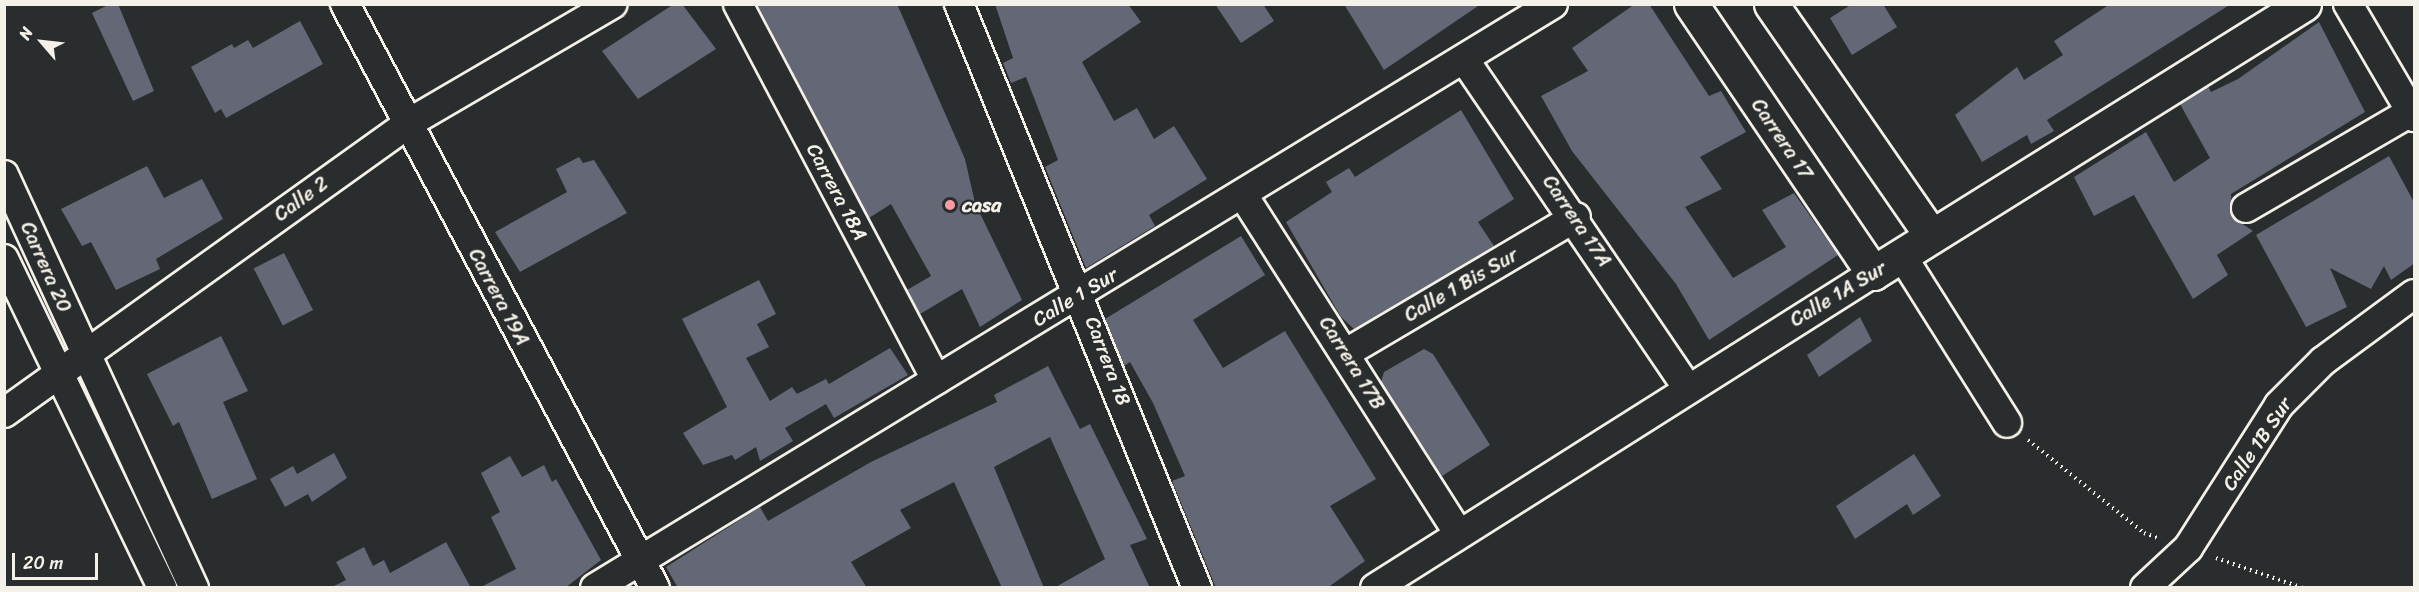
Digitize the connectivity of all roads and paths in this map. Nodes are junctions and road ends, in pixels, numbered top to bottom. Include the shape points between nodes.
1 (345, 4) edge
2 (612, 4) edge
3 (738, 4) edge
4 (959, 4) edge
5 (1553, 4) edge
6 (1691, 4) edge
7 (1771, 4) edge
8 (2304, 4) edge
9 (2348, 4) edge
10 (1464, 59) junction
11 (2413, 115) edge
12 (407, 124) junction
13 (4, 175) edge
14 (1243, 195) junction
15 (2246, 208) dead end
16 (1576, 217) junction
17 (1931, 235) junction
18 (1902, 256) junction
19 (4, 259) edge
20 (1873, 273) junction
21 (1081, 293) junction
22 (2415, 294) edge
23 (1346, 352) junction
24 (88, 358) junction
25 (62, 376) junction
26 (936, 380) junction
27 (1686, 386) junction
28 (4, 414) edge
29 (2007, 423) joint
30 (1458, 533) junction
31 (2188, 548) junction
32 (639, 561) junction
33 (162, 588) edge
34 (194, 588) edge
35 (595, 588) edge
36 (655, 588) edge
37 (1197, 588) edge
38 (1375, 588) edge
39 (2145, 588) edge
40 (2303, 588) edge

1 - 12 street, Carrera 19A
2 - 12 street, Calle 2
3 - 26 street, Carrera 18A
4 - 21 street, Carrera 18
5 - 10 street, Calle 1 Sur
6 - 20 street, Carrera 17
7 - 17 street
8 - 17 street, Calle 1A Sur
9 - 11 street
10 - 14 street, Calle 1 Sur
10 - 16 street, Carrera 17A
11 - 15 street
12 - 24 street, Calle 2
12 - 32 street, Carrera 19A
13 - 24 street, Carrera 20
14 - 21 street, Calle 1 Sur
14 - 23 street, Carrera 17B
16 - 23 street, Calle 1 Bis Sur
16 - 27 street, Carrera 17A
17 - 18 street, Calle 1A Sur
18 - 20 street, Calle 1A Sur
18 - 29 street
19 - 25 street, Carrera 20
20 - 27 street, Calle 1A Sur
21 - 26 street, Calle 1 Sur
21 - 37 street, Carrera 18
22 - 31 street, Calle 1B Sur via 2324,361 2279,405
23 - 30 street, Carrera 17B
24 - 25 street, Calle 2
24 - 34 street, Carrera 20
25 - 28 street, Calle 2
25 - 33 street, Carrera 20
26 - 32 street, Calle 1 Sur
27 - 30 street, Calle 1A Sur
29 - 31 path via 2144,533
30 - 38 street, Calle 1A Sur
31 - 39 street, Calle 1B Sur
31 - 40 path
32 - 35 street, Calle 1 Sur
32 - 36 street, Carrera 19A

